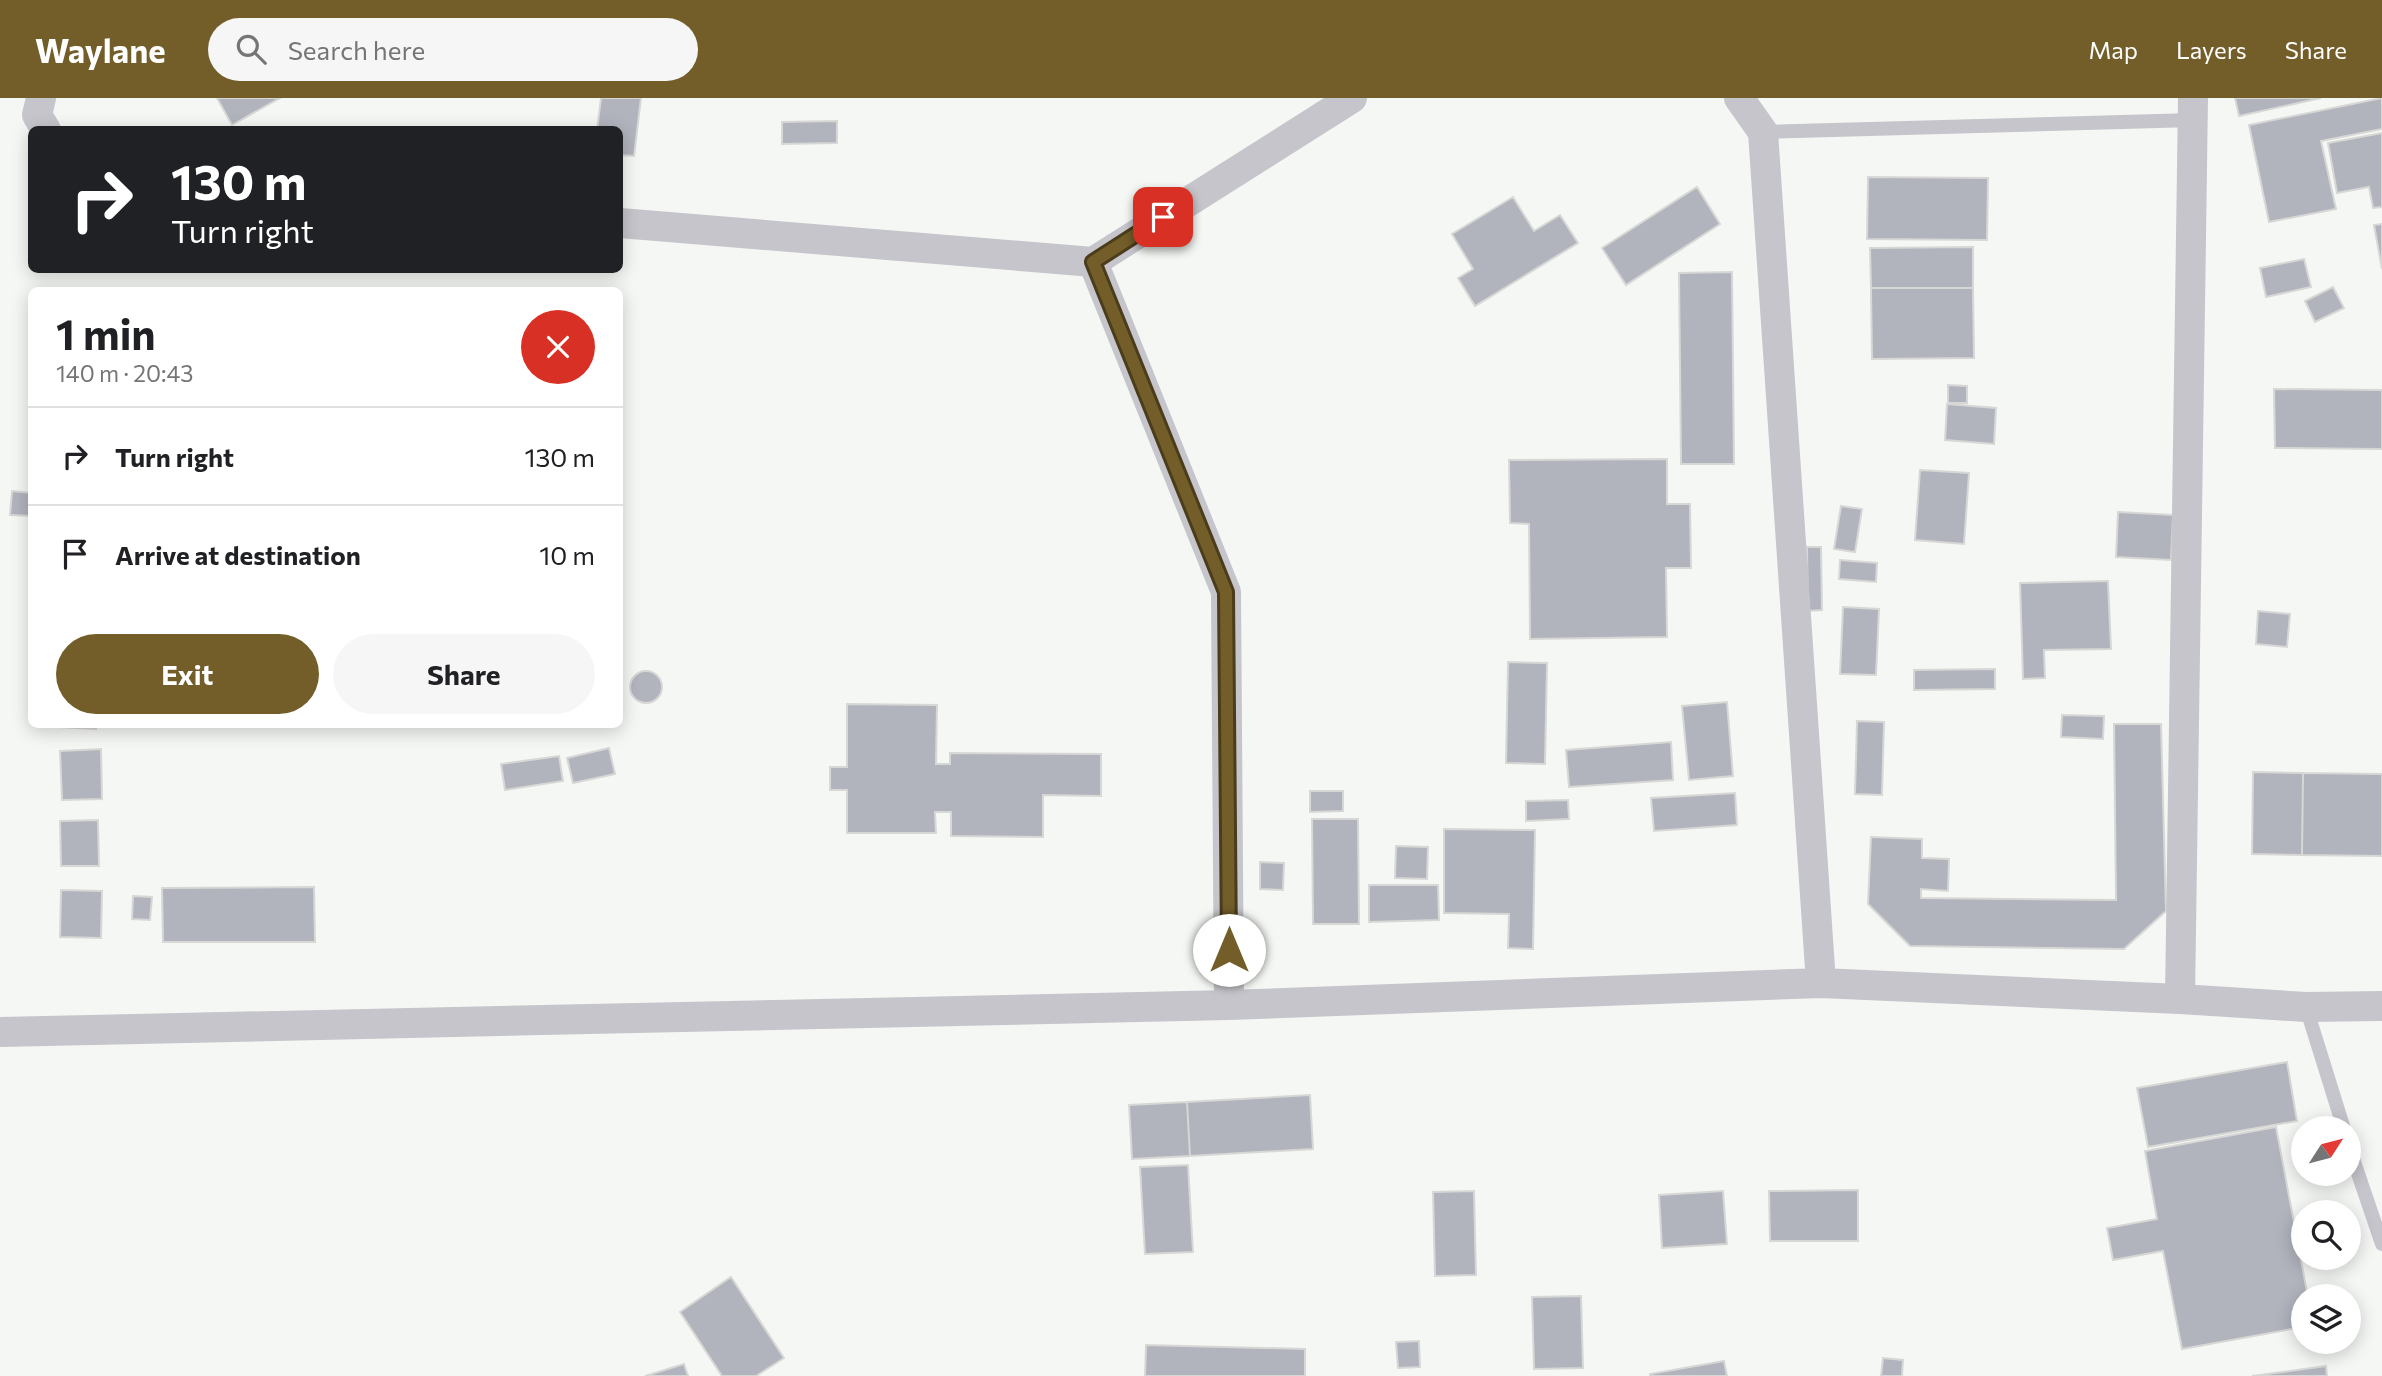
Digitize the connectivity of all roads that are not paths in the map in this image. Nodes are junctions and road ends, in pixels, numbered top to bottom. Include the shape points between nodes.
1 (41, 98) edge
2 (1352, 98) edge
3 (1739, 98) edge
4 (2193, 109) edge
5 (44, 126) edge
6 (1763, 132) junction
7 (623, 223) edge
8 (1093, 262) junction
9 (1821, 983) junction
10 (2180, 999) junction
11 (1229, 1005) junction
12 (2382, 1006) edge
13 (2306, 1007) junction
14 (0, 1032) edge
15 (2340, 1116) edge
16 (2361, 1182) edge
17 (2382, 1244) edge

1 - 5 street via 37,115
2 - 8 street
3 - 6 street
4 - 6 lane
4 - 10 street
6 - 9 street
7 - 8 street
8 - 11 street via 1226,592
9 - 10 street
9 - 11 street
10 - 13 street
11 - 14 street
12 - 13 street
13 - 15 lane
16 - 17 lane

